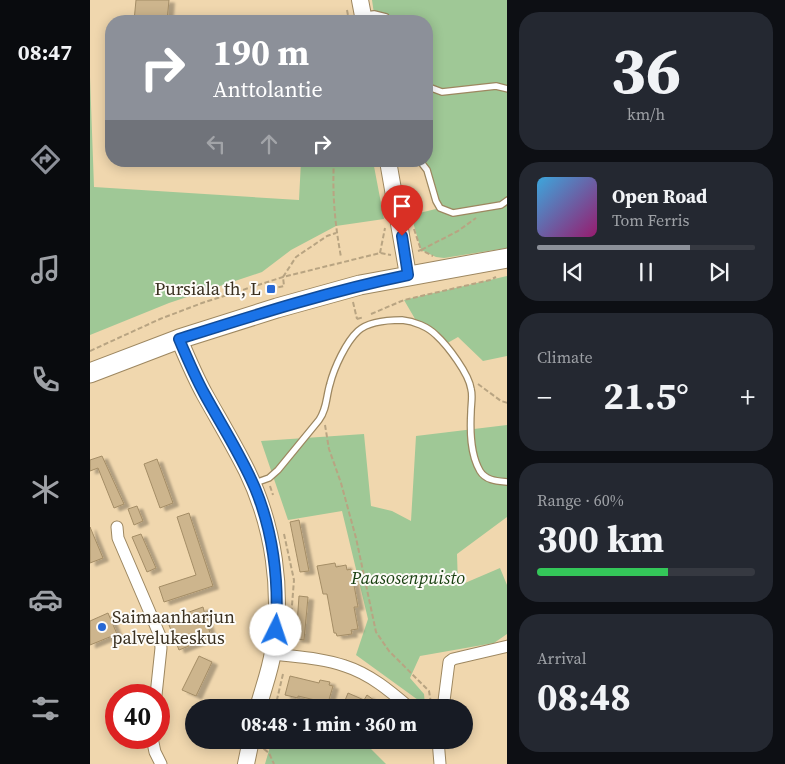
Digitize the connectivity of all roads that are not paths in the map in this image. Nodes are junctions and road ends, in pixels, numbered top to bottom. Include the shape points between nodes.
1 (362, 12) edge
2 (378, 15) edge
3 (433, 89) edge
4 (507, 89) edge
5 (389, 167) edge
6 (425, 167) edge
7 (507, 201) edge
8 (507, 258) edge
9 (408, 275) junction
10 (179, 339) junction
11 (90, 373) edge
12 (507, 482) edge
13 (253, 484) junction
14 (117, 527) dead end
15 (507, 646) edge
16 (273, 654) junction
17 (157, 684) edge
18 (260, 699) edge
19 (400, 699) edge
20 (444, 699) edge
21 (154, 749) edge
22 (255, 749) edge
23 (439, 749) edge
24 (161, 764) edge
25 (246, 764) edge
26 (440, 764) edge

1 - 2 lane
3 - 4 lane via 442,92 496,86
5 - 9 street
6 - 7 lane via 440,208 453,213 500,205
8 - 9 main road
9 - 10 main road via 277,308
10 - 11 main road
10 - 13 street
12 - 13 lane via 489,479 481,473 477,463 470,428 472,390 461,366 436,335 424,326 405,320 373,323 359,330 334,368 325,412 278,470
13 - 16 street via 270,539 277,579
14 - 17 street via 118,538 160,636
15 - 20 street via 449,662
16 - 18 street
16 - 19 street via 346,666 382,684
21 - 24 street
22 - 25 street
23 - 26 street

